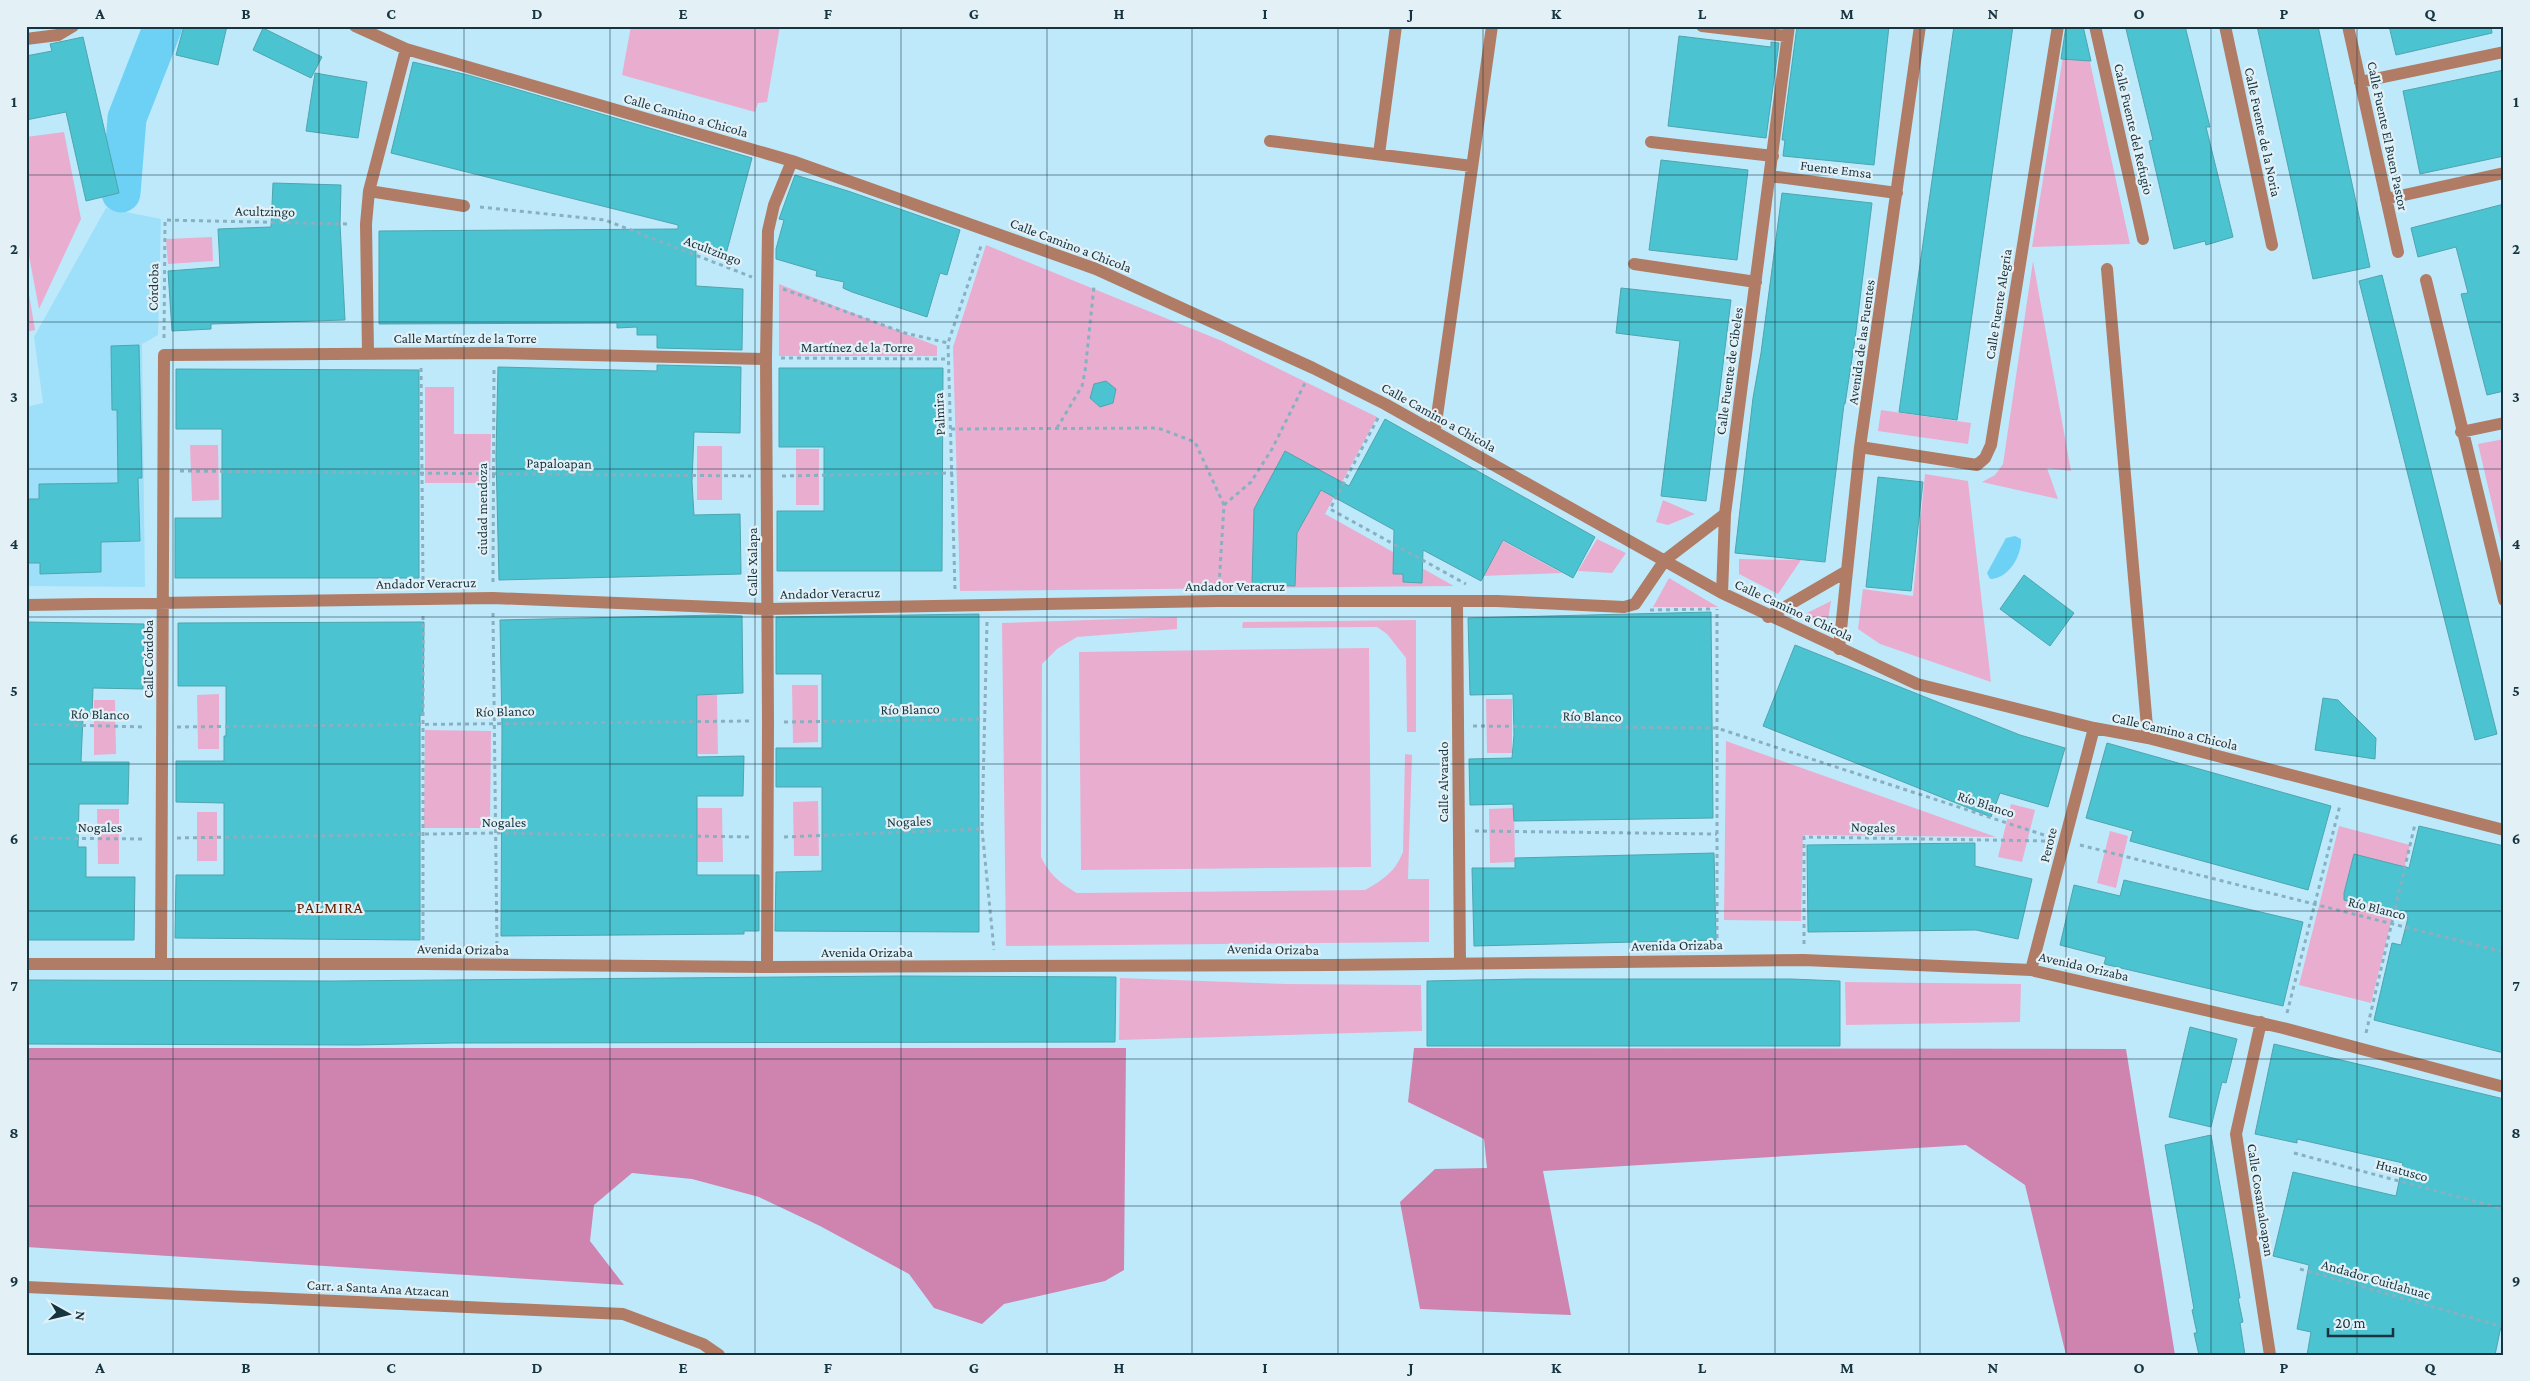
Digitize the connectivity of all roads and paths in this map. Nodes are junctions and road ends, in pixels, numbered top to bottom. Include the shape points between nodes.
1 (73, 26) edge
2 (356, 26) edge
3 (1396, 26) edge
4 (1492, 26) edge
5 (1702, 26) edge
6 (1920, 26) edge
7 (2058, 26) edge
8 (2095, 26) edge
9 (2225, 26) edge
10 (2348, 26) edge
11 (57, 31) edge
12 (1788, 31) edge
13 (26, 39) edge
14 (406, 50) junction
15 (2504, 52) edge
16 (2360, 82) junction
17 (1270, 141) dead end
18 (1651, 142) dead end
19 (1379, 154) junction
20 (1773, 156) junction
21 (792, 161) junction
22 (1472, 166) junction
23 (2504, 173) edge
24 (1770, 176) junction
25 (369, 191) junction
26 (1897, 193) junction
27 (2386, 198) junction
28 (464, 206) joint
29 (165, 220) joint
30 (366, 224) junction
31 (987, 229) junction
32 (2143, 238) dead end
33 (2272, 244) dead end
34 (2398, 252) dead end
35 (1634, 264) dead end
36 (2107, 269) dead end
37 (1096, 270) junction
38 (2426, 280) dead end
39 (1756, 282) junction
40 (768, 284) junction
41 (948, 343) junction
42 (368, 353) junction
43 (421, 353) junction
44 (494, 353) junction
45 (164, 355) junction
46 (766, 358) junction
47 (948, 359) junction
48 (1313, 368) junction
49 (1385, 404) junction
50 (2504, 423) edge
51 (1057, 428) junction
52 (952, 429) junction
53 (1435, 430) junction
54 (2461, 432) junction
55 (1860, 447) junction
56 (164, 471) junction
57 (422, 473) junction
58 (953, 473) junction
59 (493, 474) junction
60 (768, 476) junction
61 (1224, 504) junction
62 (1725, 514) junction
63 (1665, 560) junction
64 (1847, 571) junction
65 (1472, 587) dead end
66 (1726, 595) junction
67 (423, 598) junction
68 (493, 598) junction
69 (2504, 600) edge
70 (1218, 601) junction
71 (1457, 601) junction
72 (164, 603) junction
73 (987, 604) junction
74 (1634, 604) junction
75 (26, 605) edge
76 (956, 605) junction
77 (766, 609) junction
78 (1717, 609) junction
79 (1768, 616) junction
80 (1839, 649) junction
81 (984, 719) junction
82 (495, 722) junction
83 (768, 722) junction
84 (26, 724) edge
85 (424, 724) junction
86 (1458, 726) junction
87 (163, 727) junction
88 (1717, 728) junction
89 (2094, 728) junction
90 (2148, 738) junction
91 (2344, 788) junction
92 (2419, 807) junction
93 (982, 829) junction
94 (1459, 830) junction
95 (2504, 830) edge
96 (495, 833) junction
97 (422, 834) junction
98 (1717, 834) junction
99 (26, 838) edge
100 (767, 838) junction
101 (161, 839) junction
102 (2064, 842) junction
103 (2315, 904) junction
104 (2392, 923) junction
105 (2504, 952) edge
106 (1717, 959) junction
107 (1804, 960) junction
108 (161, 963) junction
109 (1460, 963) junction
110 (26, 964) edge
111 (423, 964) junction
112 (497, 964) junction
113 (996, 966) junction
114 (767, 967) junction
115 (2031, 970) junction
116 (2261, 1022) junction
117 (2284, 1028) junction
118 (2362, 1048) junction
119 (2504, 1087) edge
120 (2294, 1153) dead end
121 (2504, 1209) edge
122 (2300, 1269) dead end
123 (26, 1287) edge
124 (2504, 1327) edge
125 (719, 1355) edge
126 (2270, 1355) edge

1 - 11 street
2 - 14 street, Calle Camino a Chicola
3 - 19 street
4 - 22 street
5 - 12 street
6 - 26 street, Avenida de las Fuentes
7 - 55 street, Calle Fuente Alegria via 1991,445 1985,458 1977,465
8 - 32 street, Calle Fuente del Refugio
9 - 33 street, Calle Fuente de la Noria
10 - 16 street, Calle Fuente El Buen Pastor
11 - 13 street
12 - 20 street
14 - 21 street, Calle Camino a Chicola
14 - 25 street
15 - 16 street
16 - 27 street, Calle Fuente El Buen Pastor
17 - 19 street
18 - 20 street
19 - 22 street
20 - 24 street, Calle Fuente de Cibeles
21 - 31 street, Calle Camino a Chicola
21 - 40 street, Calle Xalapa via 774,205 768,231
22 - 53 street
23 - 27 street
24 - 26 street, Fuente Emsa
24 - 39 street, Calle Fuente de Cibeles
25 - 28 street
25 - 30 street
26 - 55 street, Avenida de las Fuentes
27 - 34 street, Calle Fuente El Buen Pastor
28 - 40 path, Acultzingo via 605,220
29 - 30 path, Acultzingo
29 - 45 path, Córdoba
30 - 42 street
31 - 37 street, Calle Camino a Chicola
31 - 41 path, Palmira
35 - 39 street
36 - 90 street
37 - 48 street, Calle Camino a Chicola
37 - 51 path via 1082,386
38 - 54 street
39 - 62 street, Calle Fuente de Cibeles
40 - 41 path, Acultzingo via 905,333
40 - 46 street, Calle Xalapa
41 - 47 path, Palmira
42 - 43 street, Calle Martínez de la Torre
42 - 45 street, Calle Martínez de la Torre
43 - 44 street, Calle Martínez de la Torre
43 - 57 path
44 - 46 street, Calle Martínez de la Torre
44 - 59 path, ciudad mendoza
45 - 56 street, Calle Córdoba
46 - 47 path, Martínez de la Torre
46 - 60 street, Calle Xalapa
47 - 52 path, Palmira
48 - 49 street, Calle Camino a Chicola
48 - 61 path via 1272,449 1251,482
49 - 53 street, Calle Camino a Chicola
49 - 65 path via 1330,509
50 - 54 street
51 - 52 path
51 - 61 path via 1158,428 1195,442
52 - 58 path, Palmira
53 - 63 street, Calle Camino a Chicola
54 - 69 street
55 - 64 street, Avenida de las Fuentes
56 - 57 path, Papaloapan
56 - 72 street, Calle Córdoba
57 - 59 path, Papaloapan
57 - 67 path
58 - 60 path, Papaloapan
58 - 76 path, Palmira
59 - 60 path, Papaloapan
59 - 68 path, ciudad mendoza
60 - 77 street, Calle Xalapa
61 - 70 path
62 - 63 street
62 - 66 street, Calle Fuente de Cibeles
63 - 66 street, Calle Camino a Chicola
63 - 74 street
64 - 79 street
64 - 80 street, Avenida de las Fuentes
66 - 78 path
66 - 79 street, Calle Camino a Chicola
67 - 68 street, Andador Veracruz
67 - 72 street, Andador Veracruz
67 - 85 path
68 - 77 street, Andador Veracruz
68 - 82 path, ciudad mendoza
70 - 71 street, Andador Veracruz
70 - 73 street, Andador Veracruz
71 - 74 street, Andador Veracruz via 1624,607
71 - 86 street, Calle Alvarado
72 - 75 street, Andador Veracruz
72 - 87 street, Calle Córdoba
73 - 76 street, Andador Veracruz
73 - 81 path
74 - 78 path via 1648,610
76 - 77 street, Andador Veracruz
77 - 83 street, Calle Xalapa
78 - 88 path
79 - 80 street, Calle Camino a Chicola
80 - 89 street, Calle Camino a Chicola via 1917,684
81 - 83 path, Río Blanco
81 - 93 path
82 - 83 path, Río Blanco
82 - 85 path, Río Blanco
82 - 96 path, ciudad mendoza
83 - 100 street, Calle Xalapa
84 - 87 path, Río Blanco
85 - 87 path, Río Blanco
85 - 97 path
86 - 88 path, Río Blanco
86 - 94 street, Calle Alvarado
87 - 101 street, Calle Córdoba
88 - 98 path
88 - 102 path, Río Blanco
89 - 90 street, Calle Camino a Chicola
89 - 102 street, Perote
90 - 91 street, Calle Camino a Chicola
91 - 92 street, Calle Camino a Chicola
91 - 103 path
92 - 95 street, Calle Camino a Chicola
92 - 104 path
93 - 100 path, Nogales
93 - 113 path
94 - 98 path
94 - 109 street, Calle Alvarado
96 - 97 path, Nogales
96 - 100 path, Nogales
96 - 112 path, ciudad mendoza
97 - 101 path, Nogales
97 - 111 path
98 - 106 path
99 - 101 path, Nogales
100 - 114 street, Calle Xalapa
101 - 108 street, Calle Córdoba
102 - 103 path, Río Blanco
102 - 107 path, Nogales via 1804,837
102 - 115 street, Perote
103 - 104 path, Río Blanco
103 - 117 path
104 - 105 path, Río Blanco
104 - 118 path
106 - 107 street, Avenida Orizaba
106 - 109 street, Avenida Orizaba
107 - 115 street, Avenida Orizaba
108 - 110 street, Avenida Orizaba
108 - 111 street, Avenida Orizaba
109 - 113 street, Avenida Orizaba
111 - 112 street, Avenida Orizaba
112 - 114 street, Avenida Orizaba
113 - 114 street, Avenida Orizaba
115 - 116 street, Avenida Orizaba
116 - 117 street, Avenida Orizaba
116 - 126 street, Calle Cosamaloapan via 2236,1134
117 - 118 street, Avenida Orizaba
118 - 119 street, Avenida Orizaba
120 - 121 path, Huatusco
122 - 124 path, Andador Cuitlahuac
123 - 125 street, Carr. a Santa Ana Atzacan via 623,1314 703,1344

